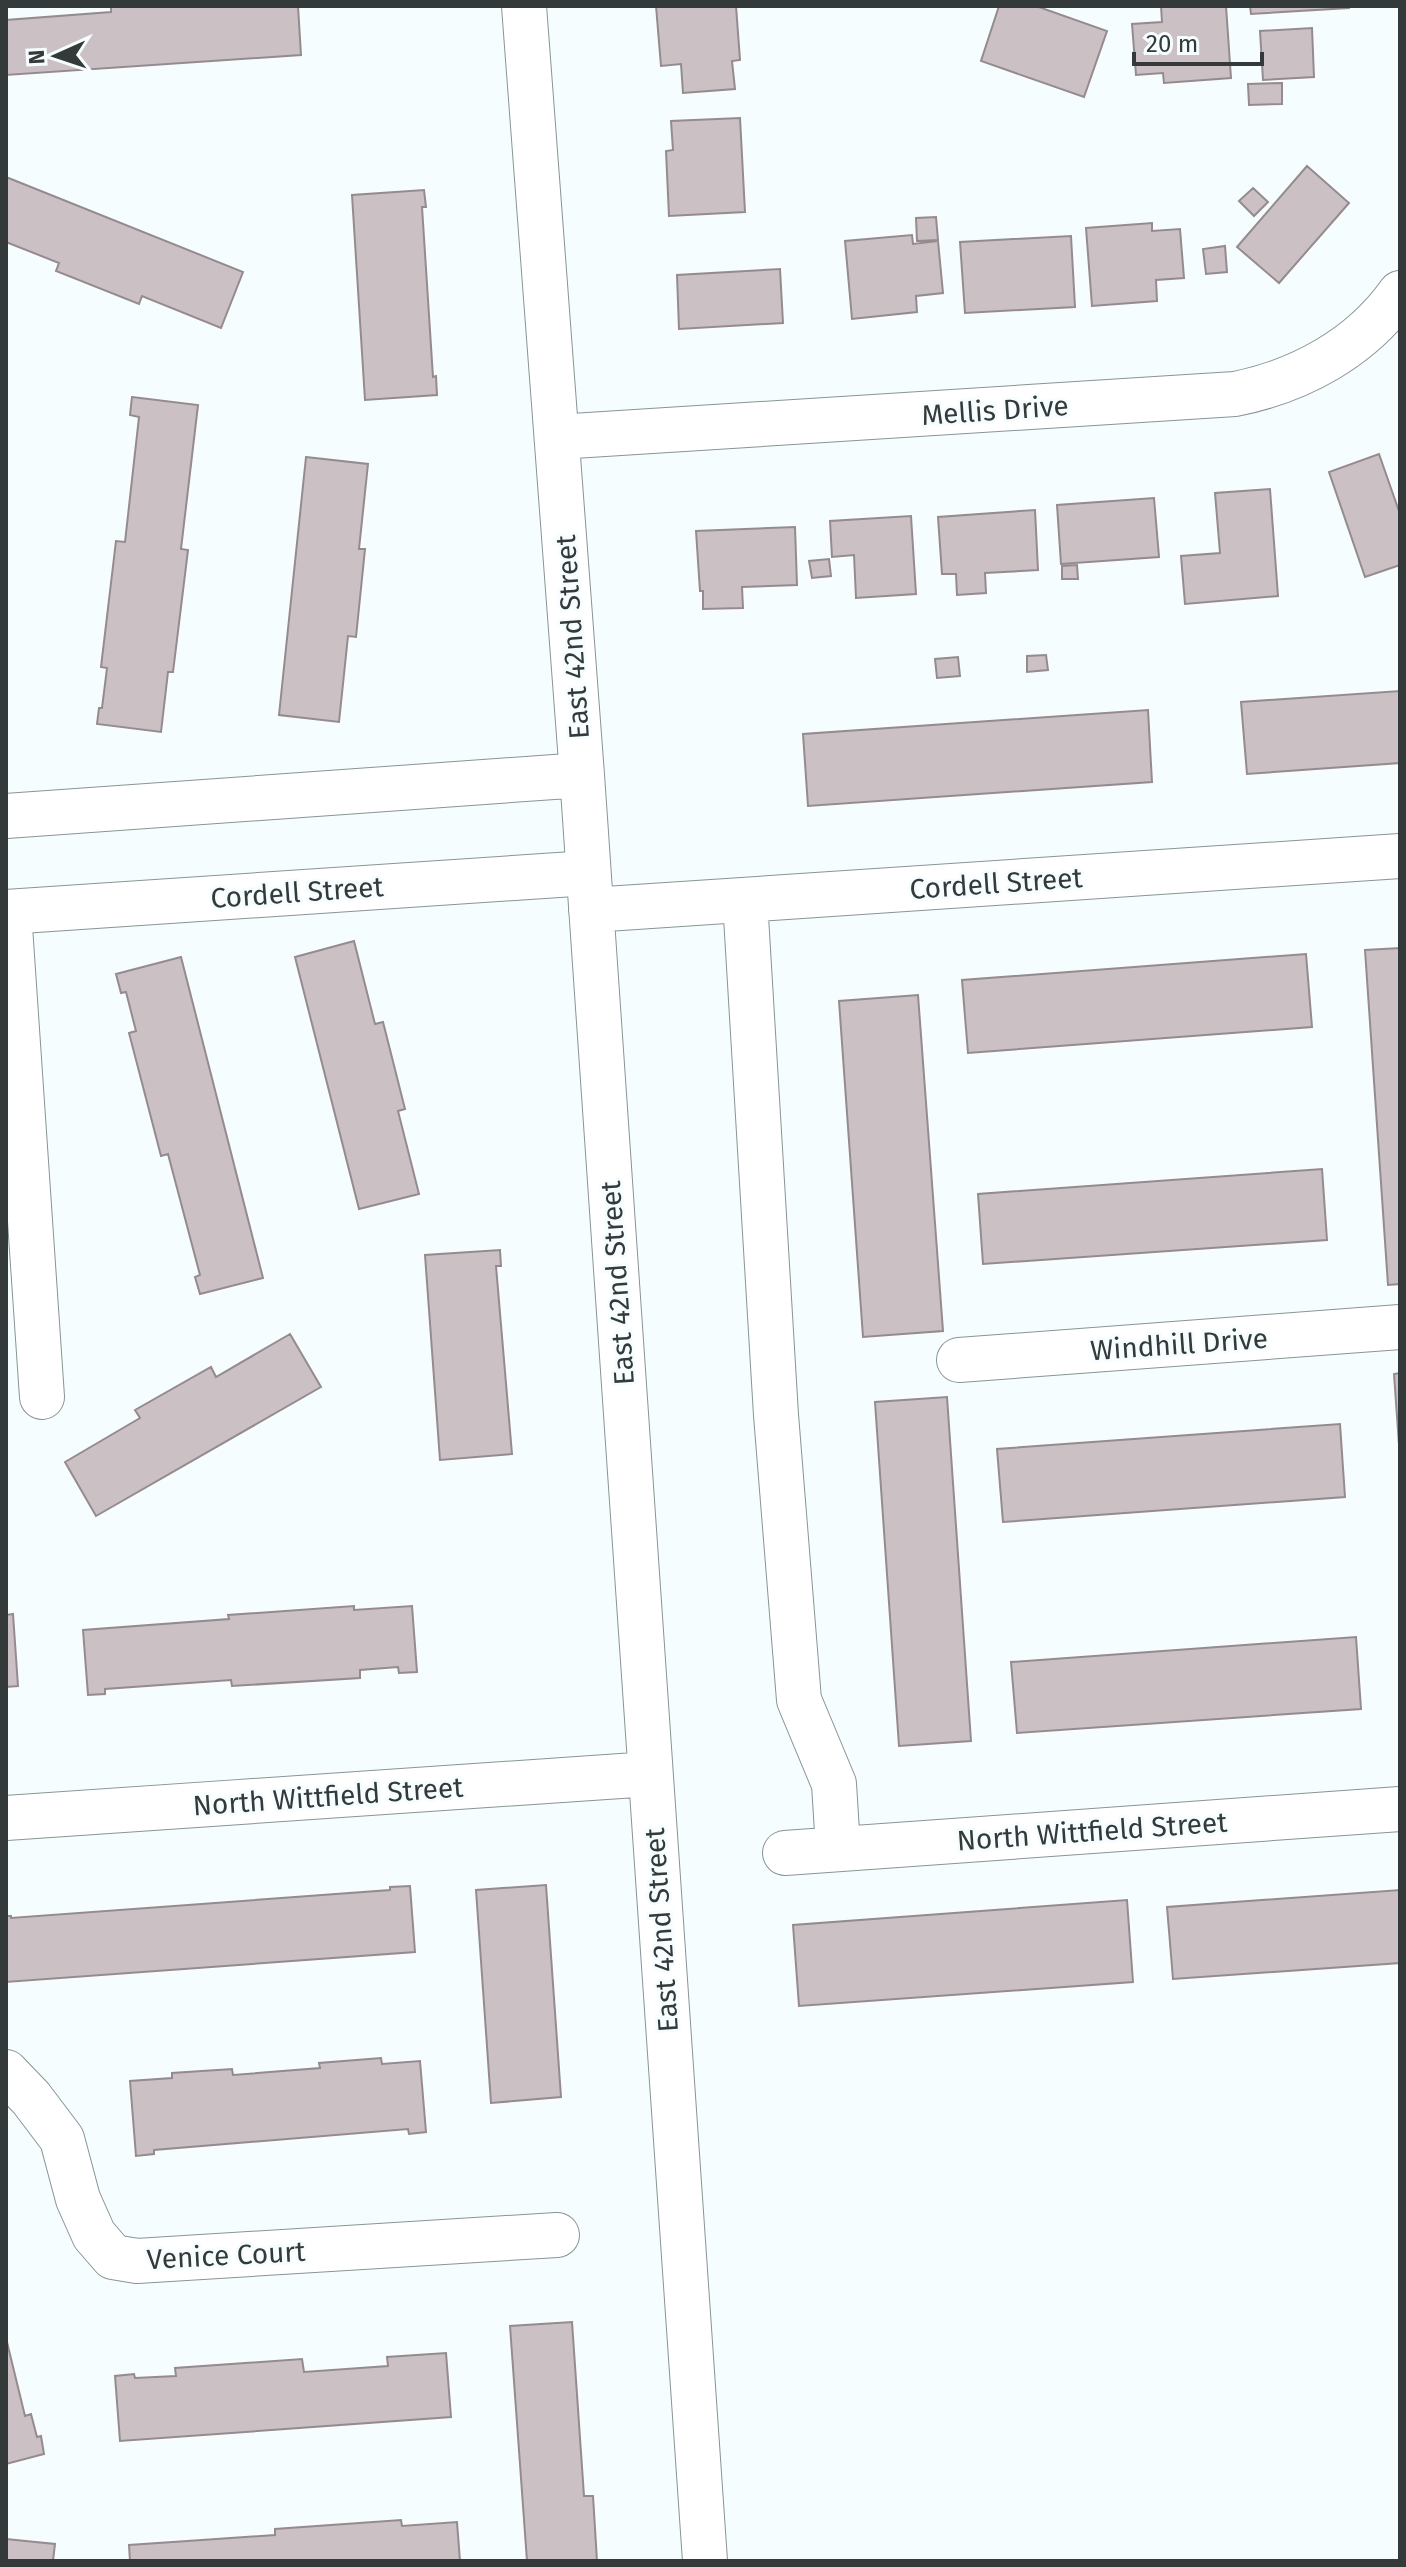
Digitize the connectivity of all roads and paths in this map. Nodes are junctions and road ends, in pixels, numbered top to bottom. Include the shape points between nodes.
1 (524, 6) edge
2 (1400, 293) edge
3 (557, 437) junction
4 (582, 775) junction
5 (6, 816) edge
6 (1400, 856) edge
7 (590, 892) junction
8 (745, 900) junction
9 (8, 912) edge
10 (1400, 1327) edge
11 (959, 1360) dead end
12 (42, 1397) dead end
13 (650, 1774) junction
14 (1400, 1809) edge
15 (6, 1818) edge
16 (838, 1848) junction
17 (785, 1853) dead end
18 (6, 2072) edge
19 (557, 2235) dead end
20 (705, 2561) edge

1 - 3 street, East 42nd Street
2 - 3 street, Mellis Drive via 1372,324 1310,370 1235,394
3 - 4 street, East 42nd Street
4 - 5 street
4 - 7 street, East 42nd Street
6 - 8 street, Cordell Street
7 - 8 street, Cordell Street
7 - 9 street, Cordell Street
7 - 13 street, East 42nd Street
8 - 16 street via 799,1700 834,1784
9 - 12 street
10 - 11 street, Windhill Drive
13 - 15 street, North Wittfield Street
13 - 20 street, East 42nd Street
14 - 16 street, North Wittfield Street
16 - 17 street, North Wittfield Street
18 - 19 street, Venice Court via 62,2139 78,2199 94,2235 113,2257 137,2261

